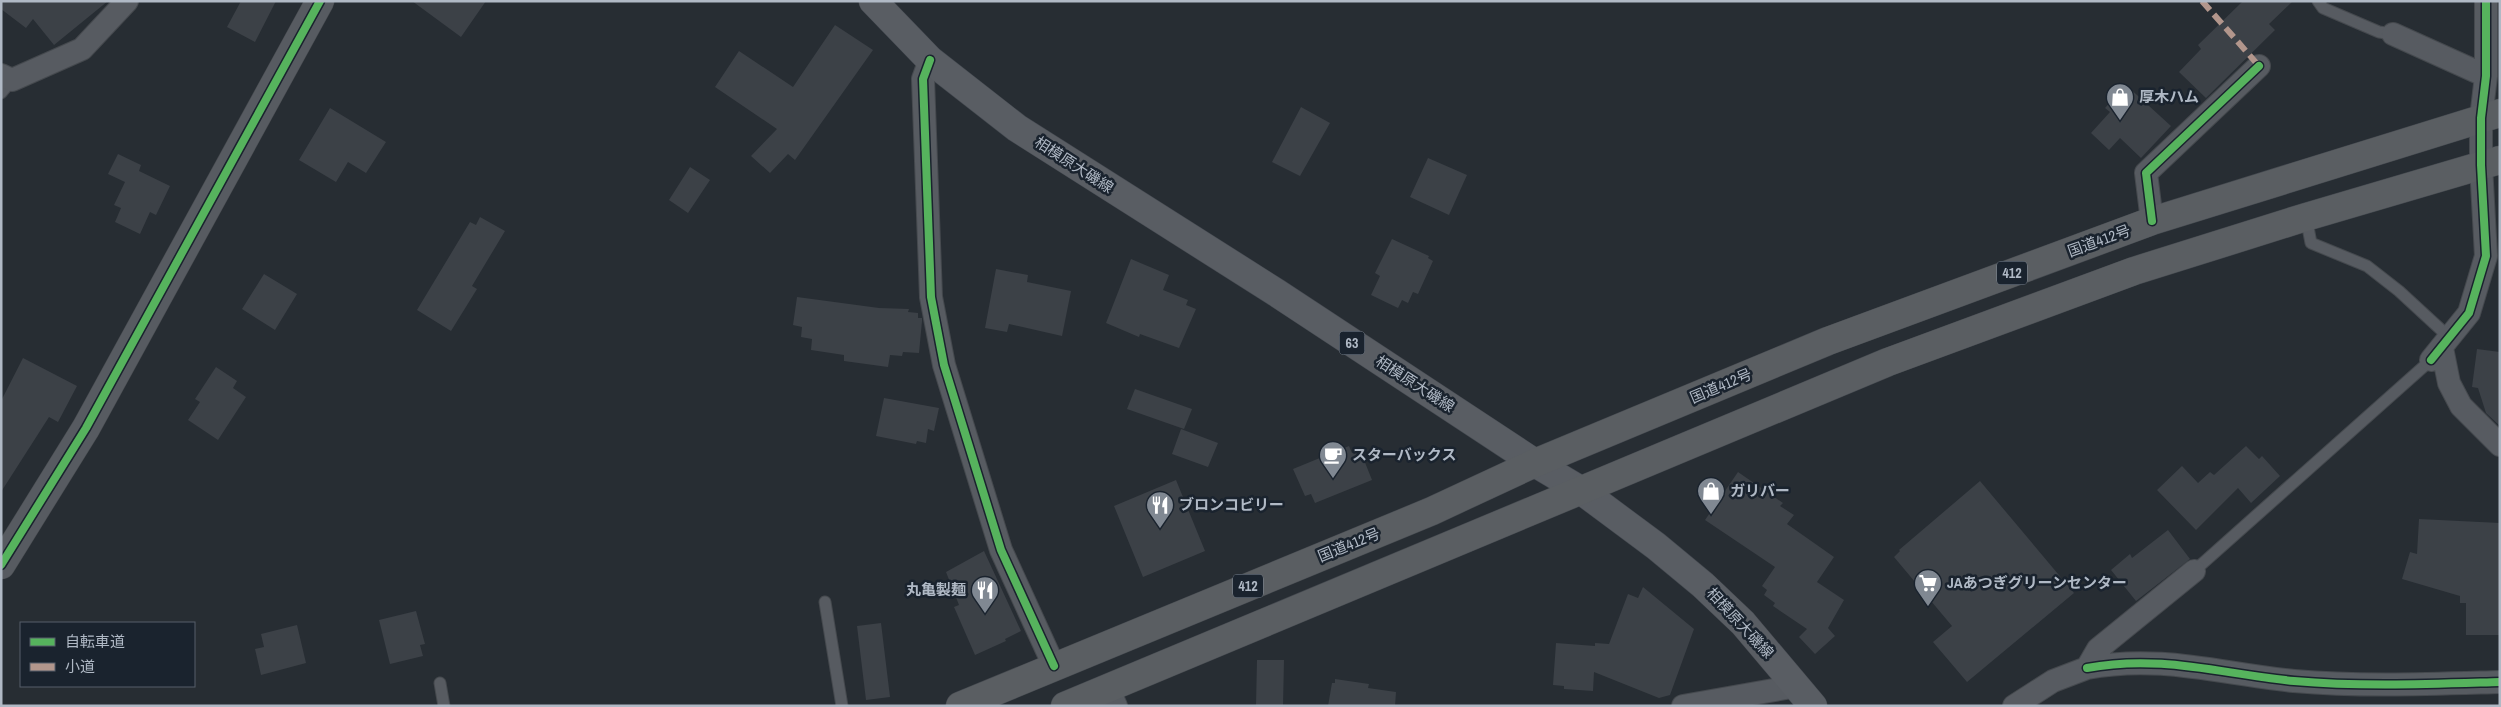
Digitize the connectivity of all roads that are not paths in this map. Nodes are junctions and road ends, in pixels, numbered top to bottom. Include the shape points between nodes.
1 (128, 1) edge
2 (320, 1) edge
3 (873, 1) edge
4 (2318, 1) edge
5 (2486, 1) edge
6 (2393, 34) joint
7 (930, 60) junction
8 (2259, 66) dead end
9 (2486, 76) junction
10 (5, 83) edge
11 (2490, 116) edge
12 (2490, 163) edge
13 (2306, 217) junction
14 (2152, 222) junction
15 (2441, 349) junction
16 (2500, 446) edge
17 (1535, 463) junction
18 (1582, 491) junction
19 (1, 565) edge
20 (2194, 571) joint
21 (825, 602) dead end
22 (1054, 666) junction
23 (2087, 668) junction
24 (2500, 682) edge
25 (440, 683) dead end
26 (1805, 696) edge
27 (1112, 697) edge
28 (444, 706) edge
29 (842, 706) edge
30 (960, 706) edge
31 (1065, 706) edge
32 (1683, 706) edge
33 (2014, 706) edge

1 - 10 street via 82,49
2 - 19 street via 86,428
3 - 7 main road, 相模原大磯線 / 63
4 - 6 lane via 2323,8 2378,32
5 - 9 street
6 - 9 street
7 - 17 main road, 相模原大磯線 / 63 via 1017,128 1277,293
7 - 22 street via 923,79 931,297 944,365 1001,550
8 - 14 street via 2146,173
9 - 11 street
11 - 12 street
11 - 14 highway, 国道412号 / 412
12 - 13 highway
12 - 15 street via 2486,256 2469,313
13 - 15 lane via 2311,242 2367,266 2399,291
13 - 18 highway via 2134,271 1888,362
14 - 17 highway, 国道412号 / 412 via 1828,342
15 - 16 street via 2449,383 2461,406
15 - 20 lane
17 - 18 main road, 相模原大磯線 / 63
17 - 22 highway, 国道412号 / 412 via 1432,511
18 - 26 main road, 相模原大磯線 / 63 via 1703,585 1743,624
18 - 27 highway
20 - 23 street via 2098,649
21 - 29 lane
22 - 30 highway, 国道412号 / 412
23 - 24 street via 2114,663 2160,662 2295,681 2415,685
23 - 33 street via 2053,681
25 - 28 lane
26 - 32 street
27 - 31 highway

